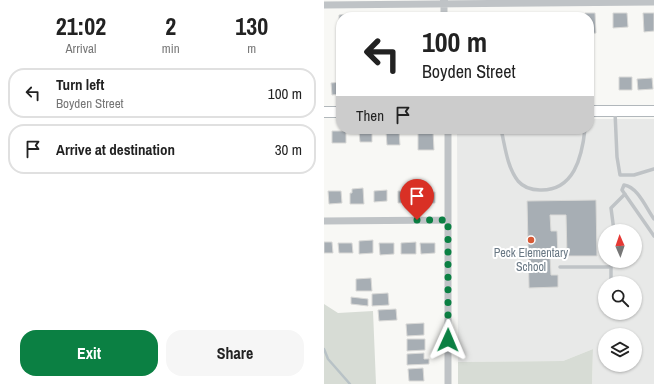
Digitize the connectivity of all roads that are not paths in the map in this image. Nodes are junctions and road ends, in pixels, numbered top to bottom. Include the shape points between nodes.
1 (444, 2) edge
2 (654, 2) edge
3 (324, 5) edge
4 (594, 111) edge
5 (615, 111) junction
6 (654, 111) edge
7 (324, 112) edge
8 (336, 112) edge
9 (448, 134) edge
10 (502, 134) edge
11 (584, 134) edge
12 (654, 169) edge
13 (620, 175) junction
14 (624, 185) junction
15 (625, 194) junction
16 (654, 219) edge
17 (448, 220) junction
18 (324, 221) edge
19 (613, 224) edge
20 (654, 236) edge
21 (560, 267) dead end
22 (598, 267) edge
23 (448, 384) edge

1 - 2 street
1 - 3 street
4 - 5 main road
5 - 6 main road
5 - 13 lane
7 - 8 main road
9 - 17 street
10 - 11 lane via 512,170 525,187 533,190 560,187 570,178 579,160
12 - 13 lane via 634,175
13 - 14 lane
14 - 15 lane via 622,190
14 - 16 lane via 636,193
15 - 19 lane via 611,208
15 - 20 lane
17 - 18 street
17 - 23 street
21 - 22 lane

